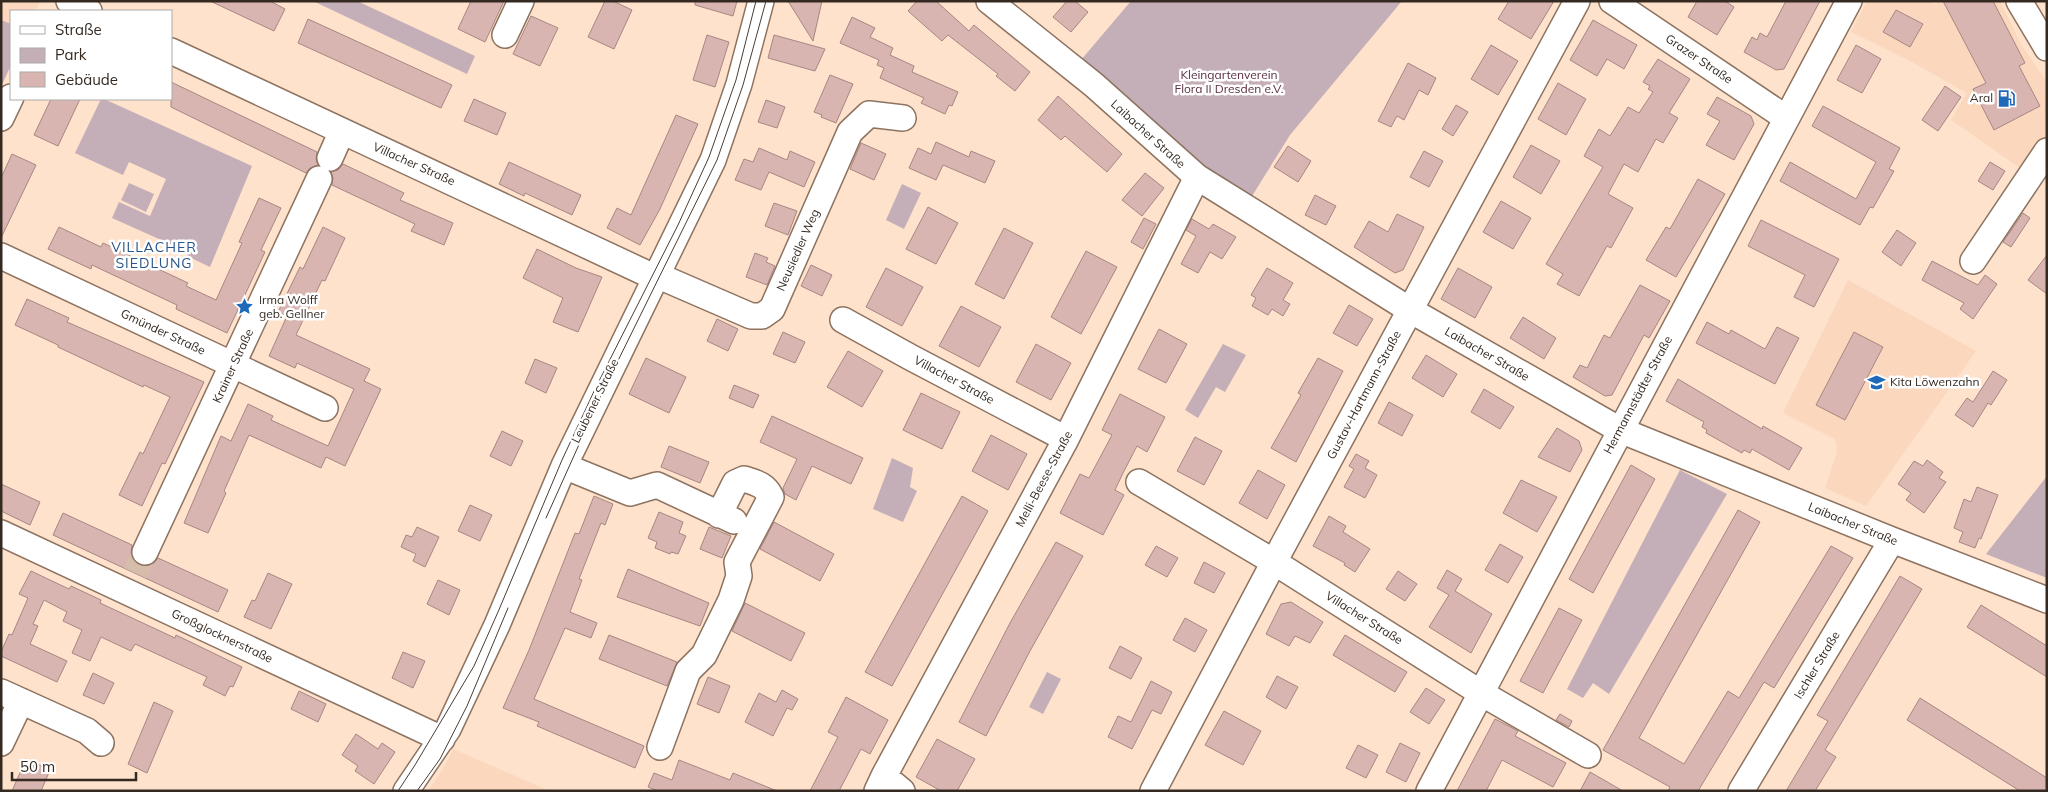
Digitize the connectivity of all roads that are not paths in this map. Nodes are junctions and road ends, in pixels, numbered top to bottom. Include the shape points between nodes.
1 (68, 1) edge
2 (521, 1) edge
3 (761, 1) edge
4 (989, 1) edge
5 (1577, 1) edge
6 (1612, 1) edge
7 (1850, 1) edge
8 (2019, 1) edge
9 (87, 10) edge
10 (505, 35) dead end
11 (2047, 48) edge
12 (172, 51) edge
13 (10, 100) edge
14 (1, 118) edge
15 (904, 118) dead end
16 (1786, 118) junction
17 (342, 131) junction
18 (2047, 151) edge
19 (1197, 178) junction
20 (1, 256) edge
21 (1973, 261) dead end
22 (657, 276) junction
23 (1410, 310) junction
24 (843, 320) dead end
25 (233, 365) junction
26 (325, 408) dead end
27 (1620, 430) junction
28 (1066, 439) junction
29 (564, 466) junction
30 (1139, 482) dead end
31 (719, 514) junction
32 (752, 530) junction
33 (1, 533) edge
34 (1892, 540) junction
35 (1274, 562) junction
36 (136, 572) junction
37 (2047, 600) edge
38 (1481, 693) junction
39 (11, 697) edge
40 (442, 739) junction
41 (1, 743) edge
42 (101, 743) dead end
43 (660, 746) dead end
44 (1588, 755) dead end
45 (888, 786) edge
46 (406, 791) edge
47 (1153, 791) edge
48 (1429, 791) edge
49 (1741, 791) edge

1 - 9 street
2 - 10 street
3 - 22 street, Leubener Straße via 739,84 713,160
4 - 19 street, Laibacher Straße via 1094,85
5 - 23 street, Gustav-Hartmann-Straße
6 - 16 street, Grazer Straße
7 - 16 street, Hermannstädter Straße
8 - 11 street
12 - 17 street, Villacher Straße
13 - 14 street
15 - 22 street, Neusiedler Weg via 869,114 850,132 772,309 762,316 751,316
16 - 27 street, Hermannstädter Straße
17 - 22 street, Villacher Straße
17 - 25 street, Krainer Straße
18 - 21 street
19 - 23 street, Laibacher Straße
19 - 28 street, Melli-Beese-Straße
20 - 25 street, Gmünder Straße
22 - 29 street, Leubener Straße
23 - 27 street, Laibacher Straße
23 - 35 street, Gustav-Hartmann-Straße
24 - 28 street, Villacher Straße
25 - 26 street, Gmünder Straße
25 - 36 street, Krainer Straße
27 - 34 street, Laibacher Straße
27 - 38 street, Hermannstädter Straße
28 - 45 street, Melli-Beese-Straße
29 - 31 street via 630,493 656,486
29 - 40 street, Leubener Straße via 497,625
30 - 35 street, Villacher Straße
31 - 32 street
31 - 32 street via 735,483 744,479 759,483 767,488 771,497
32 - 43 street via 737,562 739,576 731,600 704,655 688,671
33 - 36 street, Großglocknerstraße
34 - 37 street, Laibacher Straße
34 - 49 street, Ischler Straße
35 - 38 street, Villacher Straße
35 - 47 street, Gustav-Hartmann-Straße
36 - 40 street, Großglocknerstraße
38 - 44 street, Villacher Straße
38 - 48 street, Hermannstädter Straße
39 - 41 street
39 - 42 street via 87,731
40 - 46 street, Leubener Straße

